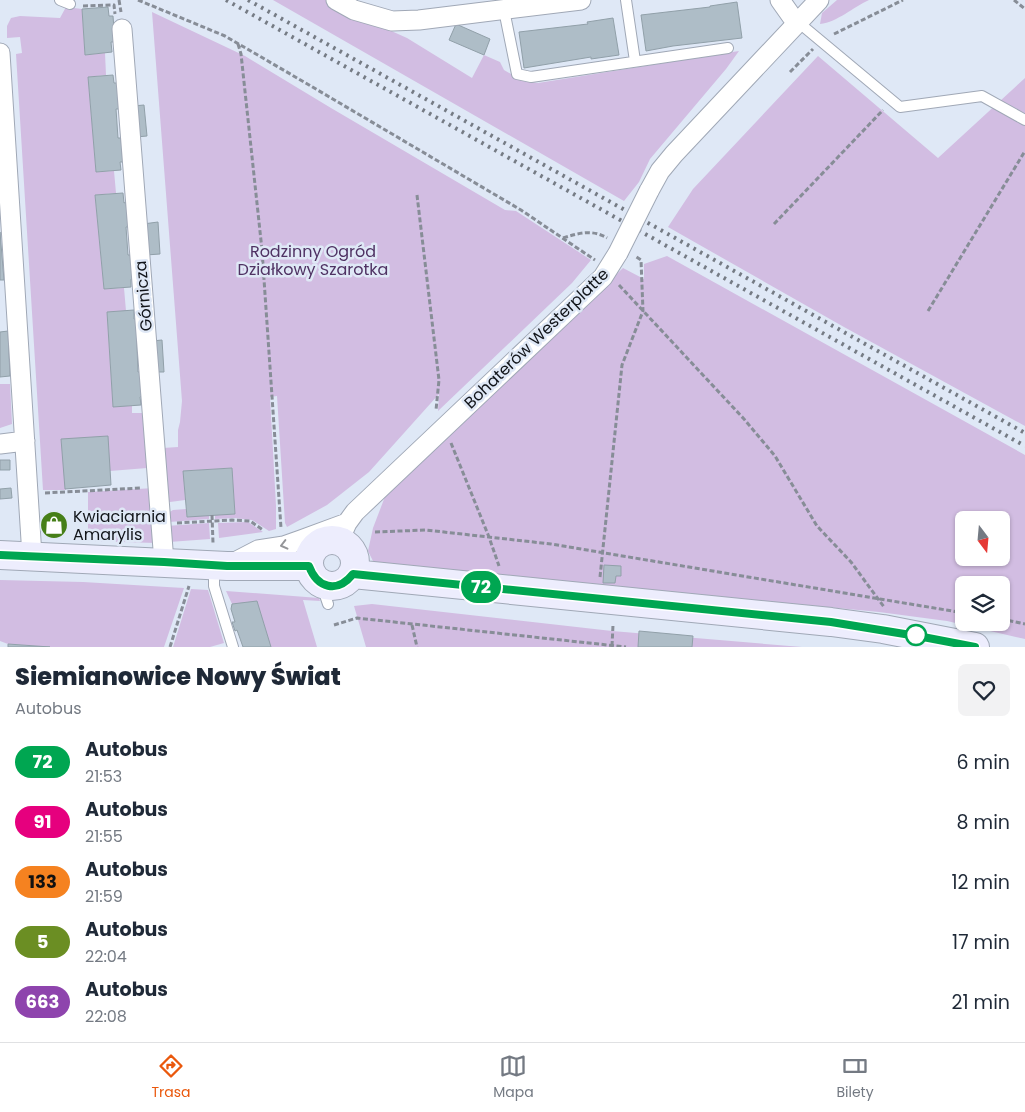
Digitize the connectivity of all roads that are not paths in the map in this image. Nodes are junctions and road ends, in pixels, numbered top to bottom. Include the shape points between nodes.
1 (60, 0) edge
2 (336, 0) edge
3 (581, 0) edge
4 (626, 0) edge
5 (780, 0) edge
6 (819, 0) edge
7 (70, 4) dead end
8 (353, 5) edge
9 (495, 7) edge
10 (798, 22) junction
11 (122, 29) dead end
12 (728, 48) dead end
13 (0, 53) edge
14 (635, 61) junction
15 (1025, 120) edge
16 (25, 441) junction
17 (0, 444) edge
18 (343, 532) junction
19 (0, 555) edge
20 (32, 556) junction
21 (218, 559) junction
22 (164, 562) junction
23 (353, 574) junction
24 (321, 585) junction
25 (883, 629) edge
26 (233, 647) edge
27 (975, 647) edge

1 - 7 lane
2 - 8 street
3 - 9 street
4 - 14 lane
5 - 10 street
6 - 10 street, Bohaterów Westerplatte
8 - 9 street via 392,21 419,20
9 - 14 lane via 517,74 531,77
10 - 15 lane via 900,106 982,96
10 - 18 street, Bohaterów Westerplatte, bridge via 660,171 622,250 603,277 355,512
11 - 22 street, Górnicza
12 - 14 lane
13 - 16 street
16 - 17 street
16 - 20 street
18 -> 21 street, Bohaterów Westerplatte
18 - 23 street via 346,545 352,551
18 - 24 street via 317,546 312,553
19 - 20 street
20 - 22 street
21 - 22 street
21 - 24 street
21 - 26 lane via 214,586
23 - 24 street via 341,585
23 - 25 street
25 - 27 street

